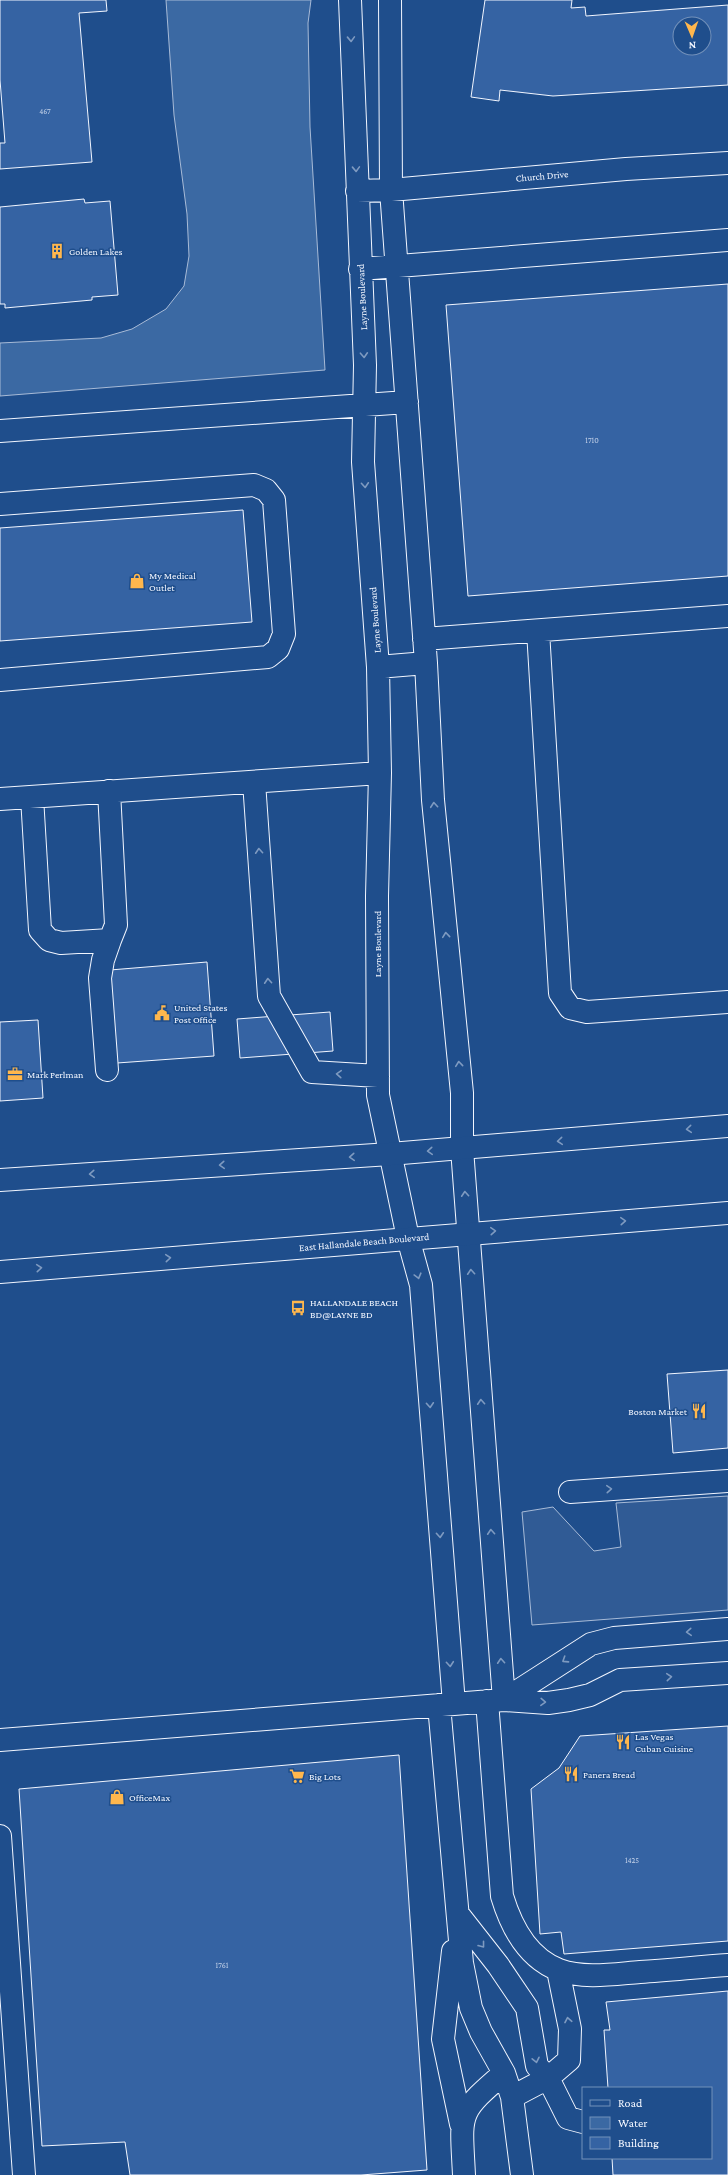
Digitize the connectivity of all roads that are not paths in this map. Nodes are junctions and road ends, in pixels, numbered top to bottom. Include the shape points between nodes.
1 (350, 0) edge
2 (390, 0) edge
3 (728, 163) edge
4 (391, 190) junction
5 (357, 191) junction
6 (728, 240) edge
7 (396, 267) junction
8 (360, 269) junction
9 (407, 402) junction
10 (363, 405) junction
11 (0, 431) edge
12 (0, 504) edge
13 (728, 616) edge
14 (538, 631) junction
15 (424, 639) junction
16 (426, 663) junction
17 (378, 667) junction
18 (0, 680) edge
19 (380, 773) junction
20 (254, 782) junction
21 (109, 791) junction
22 (32, 797) junction
23 (0, 799) edge
24 (110, 940) junction
25 (728, 1002) edge
26 (106, 1070) dead end
27 (378, 1076) junction
28 (728, 1126) edge
29 (462, 1149) junction
30 (390, 1154) junction
31 (0, 1180) edge
32 (728, 1213) edge
33 (468, 1233) junction
34 (408, 1238) junction
35 (0, 1272) edge
36 (728, 1481) edge
37 (570, 1492) dead end
38 (728, 1629) edge
39 (728, 1673) edge
40 (495, 1701) junction
41 (446, 1705) junction
42 (0, 1740) edge
43 (0, 1836) edge
44 (458, 1914) junction
45 (728, 1965) edge
46 (558, 1970) junction
47 (504, 2074) junction
48 (548, 2078) junction
49 (512, 2097) junction
50 (582, 2122) edge
51 (461, 2124) junction
52 (24, 2175) edge
53 (464, 2175) edge
54 (522, 2175) edge

1 -> 5 street, Layne Boulevard
2 - 4 street
3 - 4 street, Church Drive via 626,169
4 - 5 street, Church Drive
4 - 7 street
5 - 8 street, Layne Boulevard
6 - 7 street
7 - 8 street
7 - 9 street
8 -> 10 street, Layne Boulevard via 365,365
9 - 10 street
9 - 15 street
10 - 11 street
10 -> 17 street, Layne Boulevard via 363,462
12 - 18 street via 254,485 266,490 274,500 284,634 278,649 268,657
13 - 14 street
14 - 15 street
14 - 25 street via 560,993 570,1008 587,1012
15 - 16 street
16 - 17 street
29 -> 16 street via 462,1093 433,800
17 - 19 street, Layne Boulevard
19 - 20 street
19 - 27 street, Layne Boulevard via 377,896
20 - 21 street
27 -> 20 street via 312,1072 269,996
21 - 22 street
21 - 24 street via 116,925
22 - 23 street
22 - 24 street via 40,930 49,940 61,943
24 - 26 street via 100,978
27 - 30 street, Layne Boulevard via 378,1095
28 -> 29 street
29 -> 30 street
33 -> 29 street
30 -> 31 street
30 - 34 street, Layne Boulevard
33 -> 32 street, East Hallandale Beach Boulevard
33 - 34 street, East Hallandale Beach Boulevard
40 -> 33 street
35 -> 34 street, East Hallandale Beach Boulevard
34 -> 41 street, Layne Boulevard via 421,1285
37 -> 36 street
38 -> 40 street via 614,1638 591,1644
40 -> 39 street via 569,1700 590,1695 620,1680
40 - 41 street
40 - 46 street via 502,1896 510,1920 522,1940 536,1956
41 - 42 street
41 - 44 street, Layne Boulevard
43 - 52 street
44 - 47 street via 462,1963 471,2008
44 -> 48 street via 498,1965 527,2008 537,2066
44 - 51 street via 443,2039
45 - 46 street via 606,1975
48 -> 46 street via 569,2060 570,2029
47 - 49 street
47 - 51 street via 474,2099 466,2110
48 - 49 street
48 - 50 street via 568,2118
49 - 54 street
51 - 53 street

